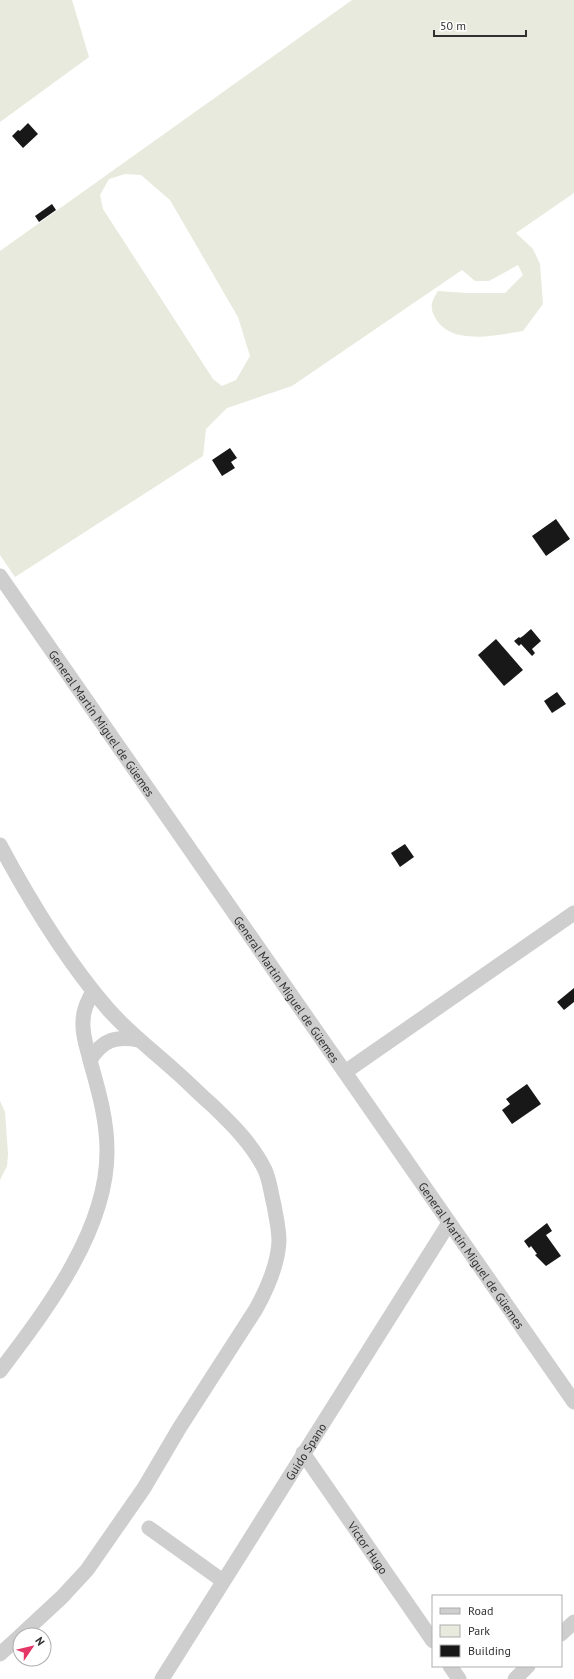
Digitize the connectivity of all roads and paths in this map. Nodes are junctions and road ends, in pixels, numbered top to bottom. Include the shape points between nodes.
1 (0, 576) edge
2 (0, 845) edge
3 (574, 913) edge
4 (93, 991) junction
5 (139, 1040) junction
6 (90, 1060) junction
7 (345, 1072) junction
8 (449, 1223) junction
9 (0, 1370) edge
10 (574, 1402) edge
11 (303, 1453) junction
12 (149, 1528) dead end
13 (223, 1581) junction
14 (574, 1622) edge
15 (29, 1627) edge
16 (562, 1633) edge
17 (432, 1640) edge
18 (12, 1643) edge
19 (0, 1654) edge
20 (451, 1667) edge
21 (527, 1667) edge
22 (162, 1679) edge
23 (459, 1679) edge
24 (515, 1679) edge

1 - 7 street, General Martín Miguel de Güemes
2 - 4 street via 59,945
3 - 7 street
4 - 5 street
4 - 6 street via 85,1007 82,1023
5 - 6 street via 126,1038 109,1041 96,1051
5 - 15 street via 225,1118 246,1141 260,1162 269,1180 279,1241 277,1252 266,1290 256,1309 140,1494 87,1570
6 - 9 street via 100,1097 107,1150 105,1176 99,1201 82,1246 54,1296
7 - 8 street, General Martín Miguel de Güemes
8 - 10 street, General Martín Miguel de Güemes
8 - 11 street, Guido Spano
11 - 13 street, Guido Spano
11 - 17 street, Victor Hugo
12 - 13 street
13 - 22 street, Guido Spano
14 - 16 street
18 - 19 street
20 - 23 street
21 - 24 street

